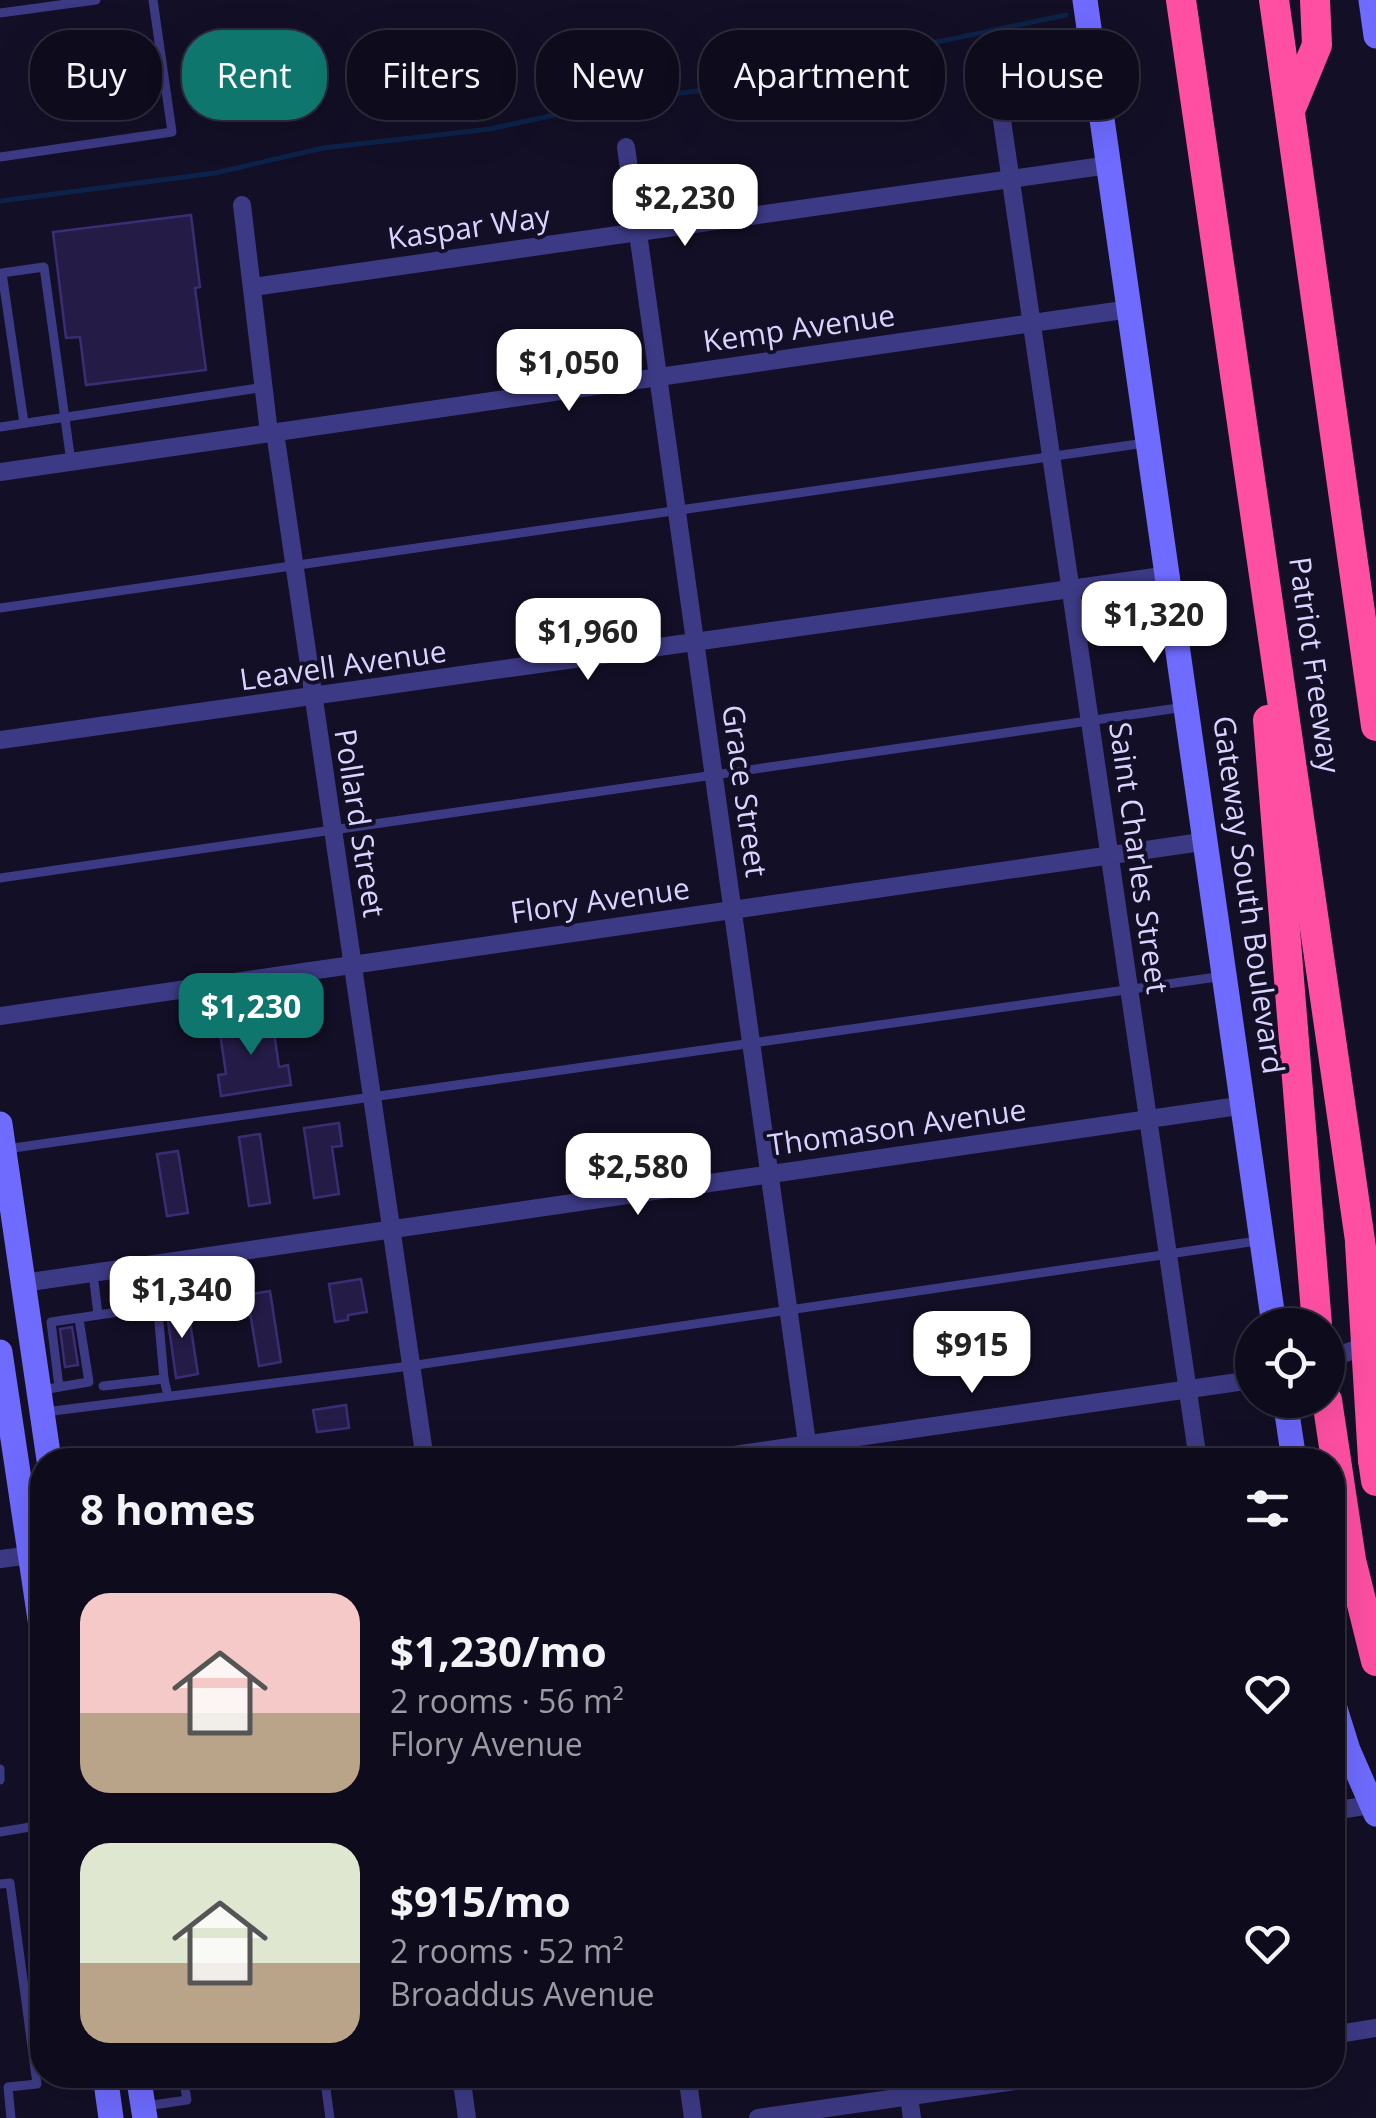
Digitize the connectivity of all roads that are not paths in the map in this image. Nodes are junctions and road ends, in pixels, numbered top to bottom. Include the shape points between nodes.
1 (96, 0) edge
2 (153, 0) edge
3 (1085, 0) edge
4 (1181, 0) edge
5 (1274, 0) edge
6 (1315, 0) edge
7 (1371, 0) edge
8 (0, 13) edge
9 (1376, 36) edge
10 (1291, 108) junction
11 (1002, 120) edge
12 (626, 147) dead end
13 (0, 156) edge
14 (1110, 165) junction
15 (1011, 180) junction
16 (242, 205) dead end
17 (638, 232) junction
18 (1, 273) edge
19 (253, 288) junction
20 (1130, 308) junction
21 (1032, 323) junction
22 (658, 377) junction
23 (264, 387) junction
24 (1243, 416) junction
25 (64, 417) junction
26 (24, 423) junction
27 (0, 426) edge
28 (272, 433) junction
29 (1150, 442) junction
30 (1051, 456) junction
31 (71, 462) junction
32 (0, 472) edge
33 (677, 510) junction
34 (294, 565) junction
35 (1169, 575) junction
36 (1071, 589) junction
37 (0, 608) edge
38 (695, 643) junction
39 (312, 698) junction
40 (1188, 707) junction
41 (1090, 721) junction
42 (1376, 726) edge
43 (0, 740) edge
44 (714, 776) junction
45 (332, 831) junction
46 (1208, 842) junction
47 (1110, 856) junction
48 (0, 878) edge
49 (732, 910) junction
50 (352, 965) junction
51 (1226, 976) junction
52 (1129, 990) junction
53 (0, 1016) edge
54 (751, 1044) junction
55 (371, 1098) junction
56 (1245, 1106) junction
57 (1148, 1120) junction
58 (1, 1132) edge
59 (769, 1174) junction
60 (390, 1230) junction
61 (1263, 1240) junction
62 (1360, 1243) junction
63 (1168, 1254) junction
64 (93, 1273) junction
65 (23, 1283) junction
66 (1272, 1308) edge
67 (1315, 1308) edge
68 (788, 1312) junction
69 (98, 1315) junction
70 (80, 1318) junction
71 (1376, 1341) edge
72 (43, 1342) junction
73 (0, 1352) edge
74 (1345, 1353) edge
75 (410, 1366) junction
76 (164, 1379) junction
77 (89, 1382) junction
78 (1235, 1382) edge
79 (103, 1386) junction
80 (1188, 1389) junction
81 (168, 1396) junction
82 (47, 1397) junction
83 (106, 1404) junction
84 (5, 1418) edge
85 (1288, 1418) edge
86 (1330, 1418) edge
87 (807, 1443) junction
88 (49, 1448) edge
89 (422, 1448) edge
90 (775, 1448) edge
91 (1196, 1448) edge
92 (1292, 1448) edge
93 (1334, 1448) edge
94 (1375, 1471) edge
95 (1345, 1520) edge
96 (30, 1524) edge
97 (30, 1555) edge
98 (0, 1559) edge
99 (1376, 1660) edge
100 (1345, 1734) edge
101 (0, 1768) edge
102 (0, 1780) edge
103 (1373, 1810) edge
104 (1345, 1811) edge
105 (30, 1828) edge
106 (0, 1832) edge
107 (0, 1884) edge
108 (30, 2027) edge
109 (1376, 2028) edge
110 (1345, 2033) edge
111 (30, 2085) edge
112 (107, 2088) edge
113 (185, 2088) edge
114 (326, 2088) edge
115 (463, 2088) edge
116 (689, 2088) edge
117 (908, 2088) edge
118 (970, 2088) edge
119 (909, 2097) junction
120 (144, 2112) edge
121 (11, 2118) edge
122 (111, 2118) edge
123 (330, 2118) edge
124 (468, 2118) edge
125 (694, 2118) edge
126 (758, 2118) edge
127 (912, 2118) edge

1 - 8 lane
2 - 13 lane via 172,132
3 - 14 main road, Gateway South Boulevard
4 - 24 highway, Patriot Freeway
5 - 10 highway, Patriot Freeway
6 - 10 highway via 1318,45
7 - 9 main road
10 - 42 highway, Patriot Freeway
11 - 15 street, Saint Charles Street
12 - 17 street, Grace Street
14 - 15 street, Kaspar Way
14 - 20 main road, Gateway South Boulevard
15 - 17 street, Kaspar Way
15 - 21 street, Saint Charles Street
16 - 19 street, Pollard Street
17 - 19 street, Kaspar Way
17 - 22 street, Grace Street
18 - 25 lane via 44,268
18 - 26 lane
19 - 23 street, Pollard Street
20 - 21 street, Kemp Avenue
20 - 29 main road, Gateway South Boulevard
21 - 22 street, Kemp Avenue
21 - 30 street, Saint Charles Street
22 - 28 street, Kemp Avenue
22 - 33 street, Grace Street
23 - 25 lane
23 - 28 street, Pollard Street
24 - 62 highway, Patriot Freeway
24 - 67 highway
25 - 26 lane
25 - 31 lane
26 - 27 lane
28 - 31 street, Kemp Avenue
28 - 34 street, Pollard Street
29 - 30 lane
29 - 35 main road, Gateway South Boulevard
30 - 33 lane
30 - 36 street, Saint Charles Street
31 - 32 street, Kemp Avenue
33 - 34 lane
33 - 38 street, Grace Street
34 - 37 lane
34 - 39 street, Pollard Street
35 - 36 street, Leavell Avenue
35 - 40 main road, Gateway South Boulevard
36 - 38 street, Leavell Avenue
36 - 41 street, Saint Charles Street
38 - 39 street, Leavell Avenue
38 - 44 street, Grace Street
39 - 43 street, Leavell Avenue
39 - 45 street, Pollard Street
40 - 41 lane
40 - 46 main road, Gateway South Boulevard
41 - 44 lane
41 - 47 street, Saint Charles Street
44 - 45 lane
44 - 49 street, Grace Street
45 - 48 lane
45 - 50 street, Pollard Street
46 - 47 street, Flory Avenue
46 - 51 main road, Gateway South Boulevard
47 - 49 street, Flory Avenue
47 - 52 street, Saint Charles Street
49 - 50 street, Flory Avenue
49 - 54 street, Grace Street
50 - 53 street, Flory Avenue
50 - 55 street, Pollard Street
51 - 52 lane
51 - 56 main road, Gateway South Boulevard
52 - 54 lane
52 - 57 street, Saint Charles Street
54 - 55 lane
54 - 59 street, Grace Street
55 - 58 lane
55 - 60 street, Pollard Street
56 - 57 street, Thomason Avenue
56 - 61 main road, Gateway South Boulevard
57 - 59 street, Thomason Avenue
57 - 63 street, Saint Charles Street
58 - 65 main road
59 - 60 street, Thomason Avenue
59 - 68 street, Grace Street
60 - 64 street, Thomason Avenue
60 - 75 street, Pollard Street
61 - 63 lane
61 - 66 main road, Gateway South Boulevard
62 - 71 highway, Patriot Freeway, bridge
62 - 94 highway, bridge
63 - 68 lane
63 - 80 street, Saint Charles Street
64 - 65 street, Thomason Avenue
64 - 69 lane
65 - 72 main road
68 - 75 lane
68 - 87 street, Grace Street
69 - 70 lane
69 - 76 lane via 158,1311
70 - 72 lane via 51,1322
70 - 77 lane
71 - 74 street
72 - 82 main road
73 - 84 main road
75 - 81 lane
75 - 89 street, Pollard Street
76 - 79 lane
76 - 81 lane
77 - 79 lane
77 - 82 lane
78 - 80 street
79 - 83 lane
80 - 87 street
80 - 91 street, Saint Charles Street
81 - 83 lane
82 - 83 lane
82 - 88 main road
84 - 96 main road
85 - 92 main road
86 - 93 highway
87 - 90 street
95 - 99 highway
97 - 98 street
100 - 103 main road
101 - 102 lane
103 - 104 street
105 - 106 lane
107 - 108 lane via 10,1883
109 - 110 street
111 - 121 lane via 8,2087
112 - 122 main road
113 - 120 lane via 186,2100
114 - 123 lane
115 - 124 street
116 - 125 street
117 - 119 street
118 - 119 street
119 - 126 street
119 - 127 street

